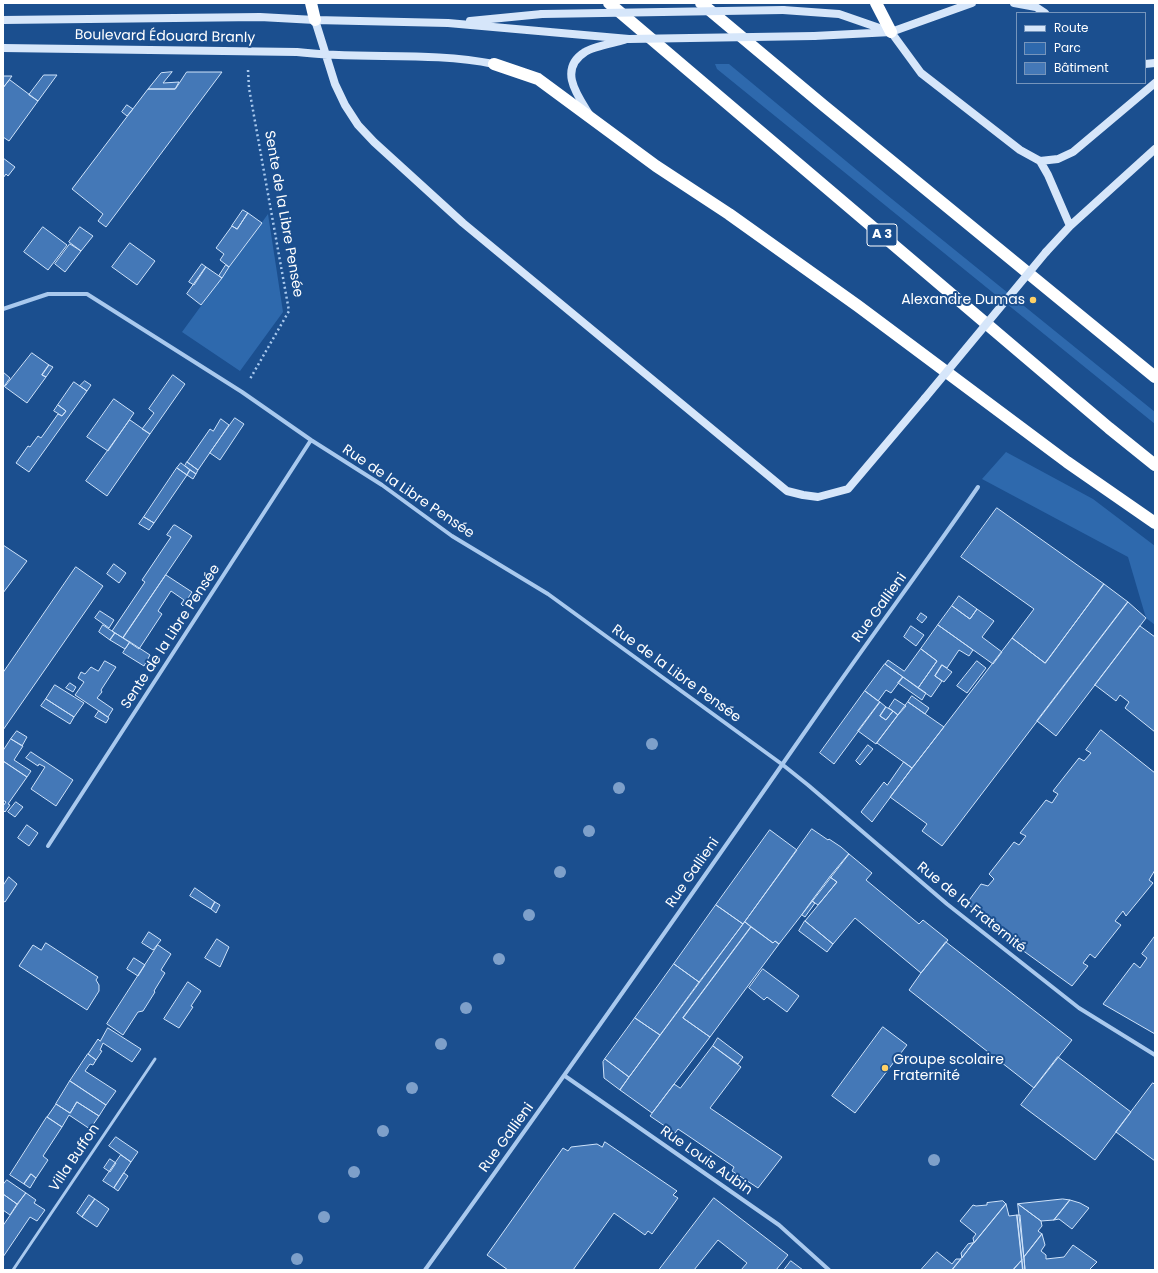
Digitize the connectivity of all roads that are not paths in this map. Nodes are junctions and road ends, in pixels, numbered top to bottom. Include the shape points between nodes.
1 (310, 3) edge
2 (609, 3) edge
3 (701, 3) edge
4 (876, 3) edge
5 (972, 3) edge
6 (1014, 3) edge
7 (1044, 12) edge
8 (3, 20) edge
9 (315, 20) junction
10 (448, 23) junction
11 (891, 32) junction
12 (629, 39) junction
13 (3, 48) edge
14 (326, 56) junction
15 (494, 64) joint
16 (1155, 84) edge
17 (592, 120) junction
18 (1155, 149) edge
19 (1040, 161) junction
20 (1070, 226) junction
21 (3, 309) edge
22 (1155, 377) edge
23 (311, 440) junction
24 (1155, 465) edge
25 (978, 487) dead end
26 (1155, 524) edge
27 (783, 765) junction
28 (48, 846) dead end
29 (1155, 1055) edge
30 (155, 1059) dead end
31 (565, 1076) junction
32 (13, 1270) edge
33 (425, 1270) edge
34 (829, 1270) edge

1 - 9 highway
2 - 24 highway, A 3
3 - 22 highway
4 - 11 highway
5 - 11 street
6 - 7 street via 1036,7
8 - 9 street, Boulevard Édouard Branly via 260,17
9 - 10 street, Boulevard Édouard Branly
9 - 14 street
10 - 11 street, bridge via 542,14 783,10 839,14
10 - 12 street
11 - 12 street, bridge
11 - 19 street via 921,73 1020,150
12 - 17 street via 585,51 574,62 571,75 575,91
13 - 14 street, Boulevard Édouard Branly via 297,52
14 - 15 street, Boulevard Édouard Branly via 440,57
14 - 20 street, bridge via 345,105 358,125 374,142 463,223 787,491 803,495 818,497 848,489
15 - 17 highway via 538,80
16 - 19 street via 1074,152
17 - 26 highway via 845,297
18 - 20 street
19 - 20 street
21 - 23 street, Rue de la Libre Pensée via 48,294 86,294 242,392
23 - 27 street, Rue de la Libre Pensée via 382,485 452,536 548,594
23 - 28 street, Sente de la Libre Pensée
25 - 27 street, Rue Gallieni
27 - 29 street, Rue de la Fraternité via 947,904 1073,1003
27 - 31 street, Rue Gallieni
30 - 32 lane, Villa Buffon
31 - 33 street, Rue Gallieni
31 - 34 street, Rue Louis Aubin via 779,1225

